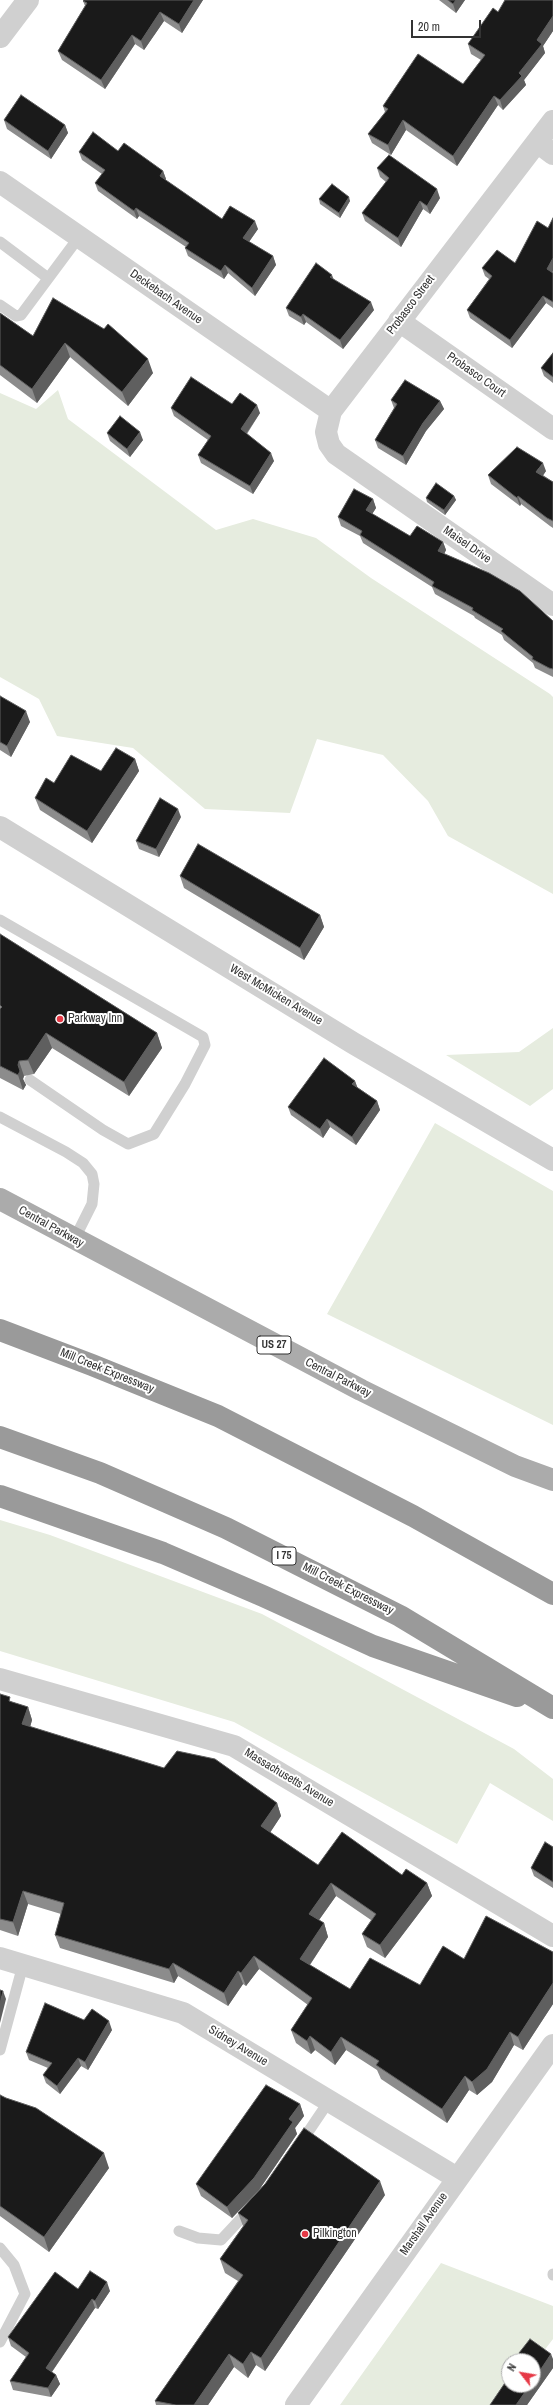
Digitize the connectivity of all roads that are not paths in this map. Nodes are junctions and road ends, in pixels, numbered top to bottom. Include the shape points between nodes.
1 (28, 0) edge
2 (0, 37) edge
3 (553, 121) edge
4 (545, 148) edge
5 (0, 182) edge
6 (79, 237) junction
7 (0, 242) edge
8 (48, 278) junction
9 (0, 305) edge
10 (399, 321) junction
11 (331, 411) junction
12 (553, 429) edge
13 (381, 485) joint
14 (553, 606) edge
15 (0, 827) edge
16 (0, 920) edge
17 (30, 1080) dead end
18 (0, 1117) edge
19 (553, 1160) edge
20 (0, 1199) edge
21 (74, 1240) junction
22 (0, 1330) edge
23 (0, 1437) edge
24 (553, 1480) edge
25 (0, 1496) edge
26 (553, 1594) edge
27 (0, 1679) edge
28 (553, 1708) edge
29 (553, 1936) edge
30 (0, 1958) edge
31 (22, 1965) junction
32 (0, 2050) edge
33 (551, 2052) edge
34 (329, 2101) junction
35 (294, 2153) edge
36 (457, 2178) junction
37 (259, 2200) edge
38 (179, 2231) dead end
39 (0, 2248) edge
40 (0, 2342) edge
41 (296, 2405) edge

1 - 2 street
3 - 4 street, Probasco Street
4 - 10 street, Probasco Street
5 - 6 street, Deckebach Avenue
6 - 8 lane
6 - 11 street, Deckebach Avenue
7 - 8 lane
8 - 9 lane via 21,315 16,316
10 - 11 street, Probasco Street
10 - 12 street, Probasco Court
11 - 13 street, Probasco Street via 326,432 329,444 336,454
13 - 14 street, Maisel Drive
15 - 19 street, West McMicken Avenue via 353,1042
16 - 17 lane via 202,1037 205,1045 186,1084 154,1134 128,1144
18 - 21 lane via 66,1152 83,1163 92,1174 92,1204
20 - 21 main road, Central Parkway / US 27
21 - 24 main road, Central Parkway / US 27 via 361,1390 515,1466
22 - 26 highway, Mill Creek Expressway via 92,1364 218,1416 413,1516
23 - 28 highway, Mill Creek Expressway / I 75 via 100,1473 233,1531 400,1616
25 - 28 highway via 163,1553 373,1646
27 - 29 street, Massachusetts Avenue via 234,1746
30 - 31 street, Sidney Avenue
31 - 32 lane
31 - 34 street, Sidney Avenue via 183,2013
33 - 36 street, Marshall Avenue
34 - 35 lane
34 - 36 street, Sidney Avenue
36 - 41 street, Marshall Avenue
37 - 38 lane via 221,2240 198,2238
39 - 40 lane via 14,2264 25,2294

